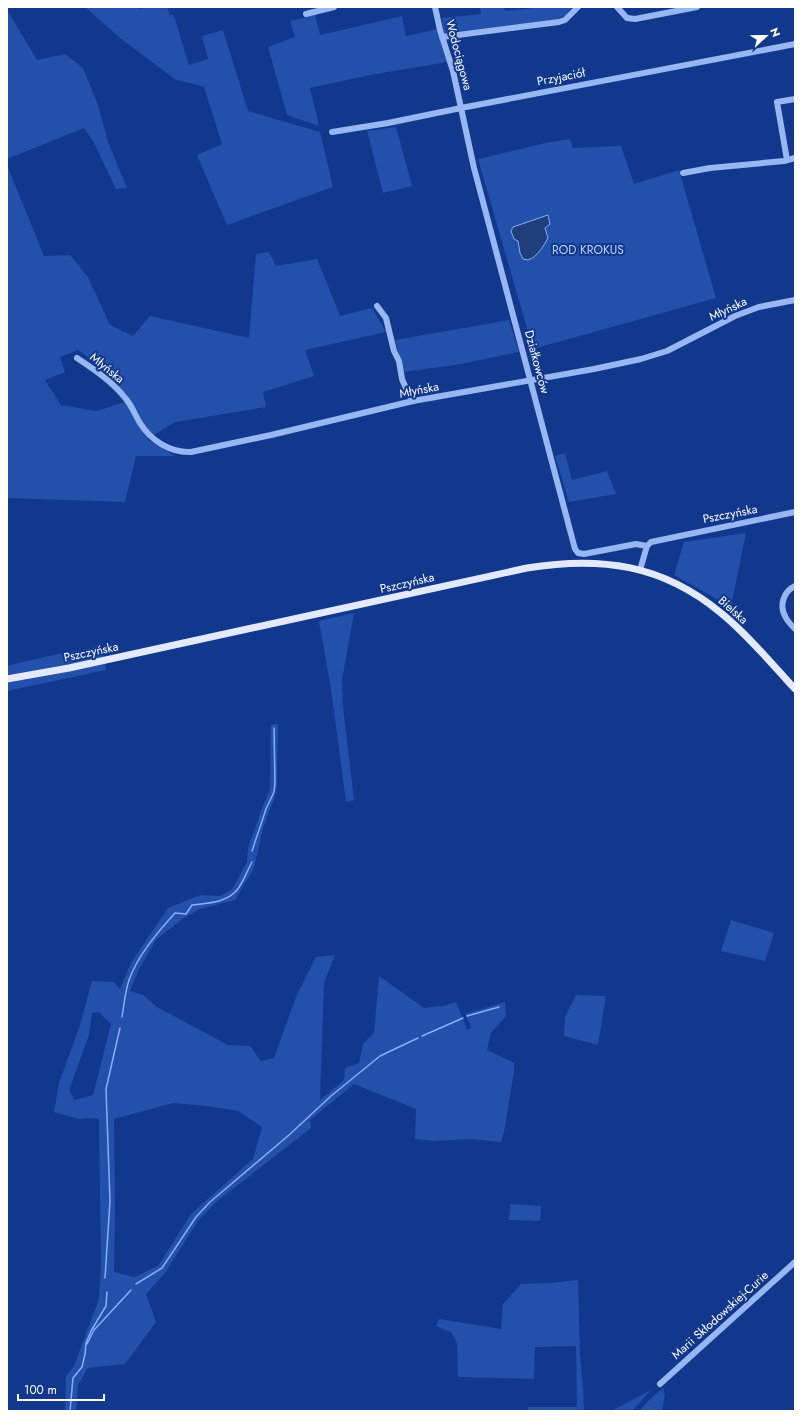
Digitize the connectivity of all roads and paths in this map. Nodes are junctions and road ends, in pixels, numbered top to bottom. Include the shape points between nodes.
1 (334, 7) edge
2 (436, 7) edge
3 (578, 7) edge
4 (617, 7) edge
5 (697, 7) edge
6 (306, 14) dead end
7 (442, 37) junction
8 (795, 44) edge
9 (795, 100) edge
10 (461, 108) junction
11 (332, 132) dead end
12 (795, 158) edge
13 (787, 160) junction
14 (683, 173) dead end
15 (795, 300) edge
16 (377, 306) dead end
17 (77, 358) dead end
18 (531, 380) junction
19 (413, 401) junction
20 (795, 512) edge
21 (647, 546) junction
22 (640, 570) junction
23 (795, 586) edge
24 (795, 629) edge
25 (7, 679) edge
26 (795, 689) edge
27 (795, 1262) edge
28 (660, 1384) dead end

1 - 6 street
2 - 7 street, Wodociągowa
3 - 7 street via 565,20 559,22
4 - 5 street via 627,18 634,19
7 - 10 street, Wodociągowa
8 - 10 street, Przyjaciół
9 - 13 street via 777,102
10 - 11 street, Przyjaciół
10 - 18 street, Działkowców via 474,168
12 - 13 street
13 - 14 street
15 - 18 street, Młyńska via 758,307 667,351 641,360
16 - 19 street via 386,318 402,379
17 - 19 street, Młyńska via 118,390 150,436 181,452 264,436
18 - 19 street, Młyńska
18 - 21 street, Działkowców via 576,551 584,554 636,544
20 - 21 street, Pszczyńska via 655,541
21 - 22 street
22 - 25 main road, Pszczyńska via 584,562 527,568
22 - 26 main road, Bielska via 675,583 709,604 749,640
23 - 24 street via 785,594 782,608 787,620
27 - 28 street, Marii Skłodowskiej-Curie

